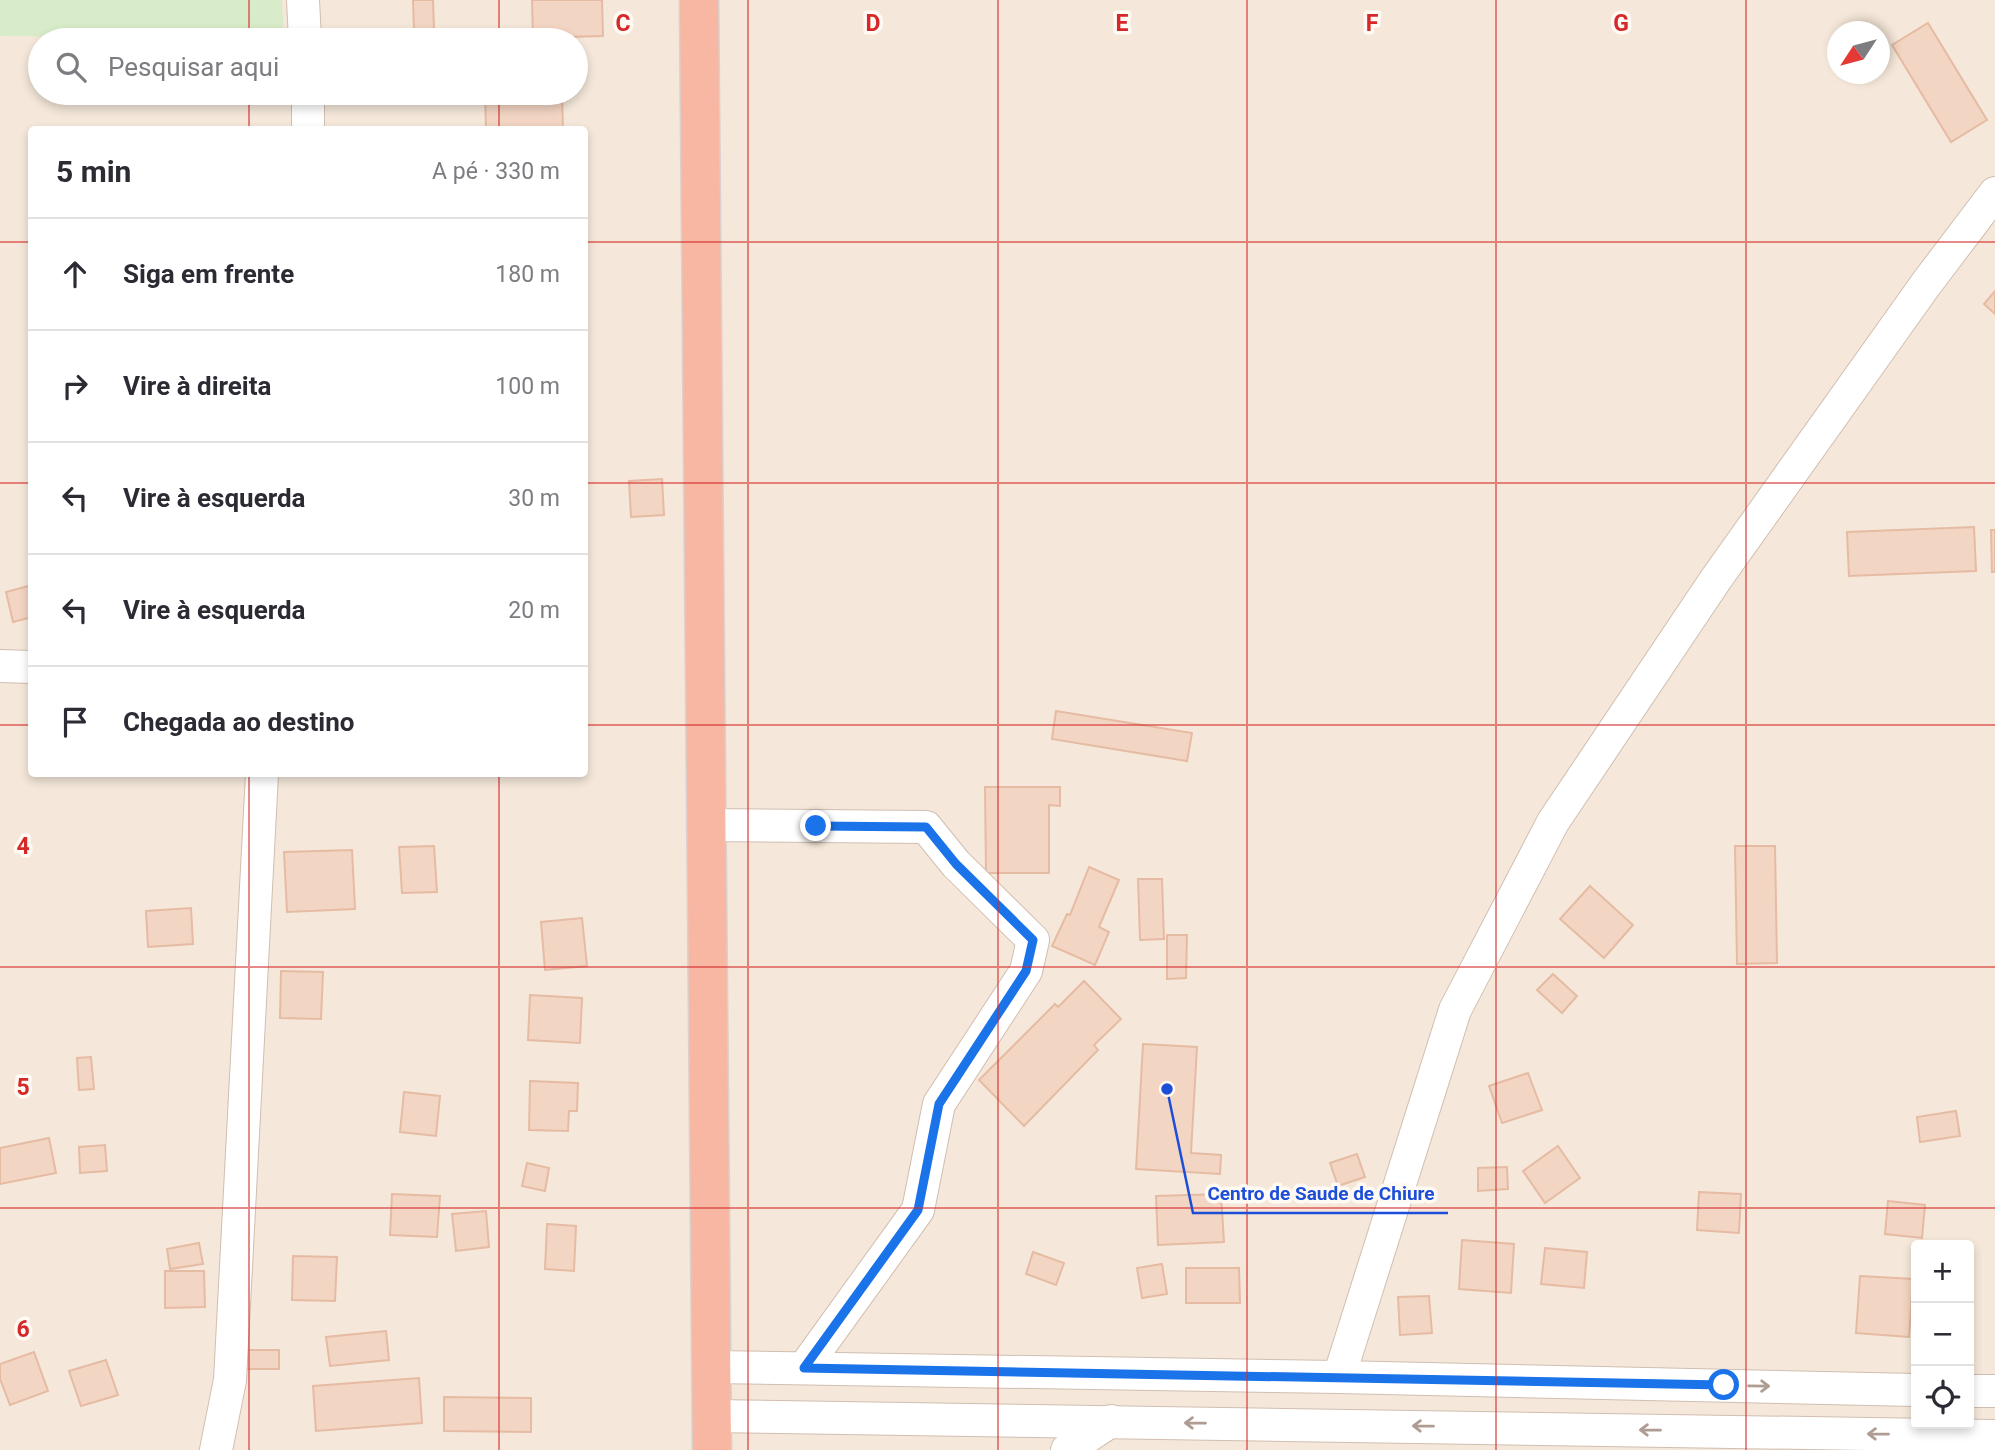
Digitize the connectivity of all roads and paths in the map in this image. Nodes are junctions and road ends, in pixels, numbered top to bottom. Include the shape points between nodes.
1 (303, 0) edge
2 (699, 0) edge
3 (304, 28) edge
4 (308, 105) edge
5 (308, 126) edge
6 (1995, 193) edge
7 (0, 666) edge
8 (28, 667) edge
9 (262, 777) edge
10 (706, 825) junction
11 (711, 1367) junction
12 (804, 1368) junction
13 (1339, 1377) junction
14 (1911, 1390) edge
15 (1974, 1391) edge
16 (1995, 1391) edge
17 (1111, 1421) junction
18 (712, 1433) edge
19 (1995, 1436) edge
20 (216, 1450) edge
21 (1067, 1450) edge

1 - 3 street
2 - 10 highway
4 - 5 street
6 - 13 street via 1716,579 1553,822 1454,1010
7 - 8 street
9 - 20 street via 230,1380
10 - 11 highway
10 - 12 street via 926,827 956,864 1033,940 1026,971 939,1104 918,1210
11 - 12 street
11 - 18 highway
12 - 13 street
13 -> 14 street
15 - 16 street
17 - 18 street
19 -> 17 street
17 - 21 street

